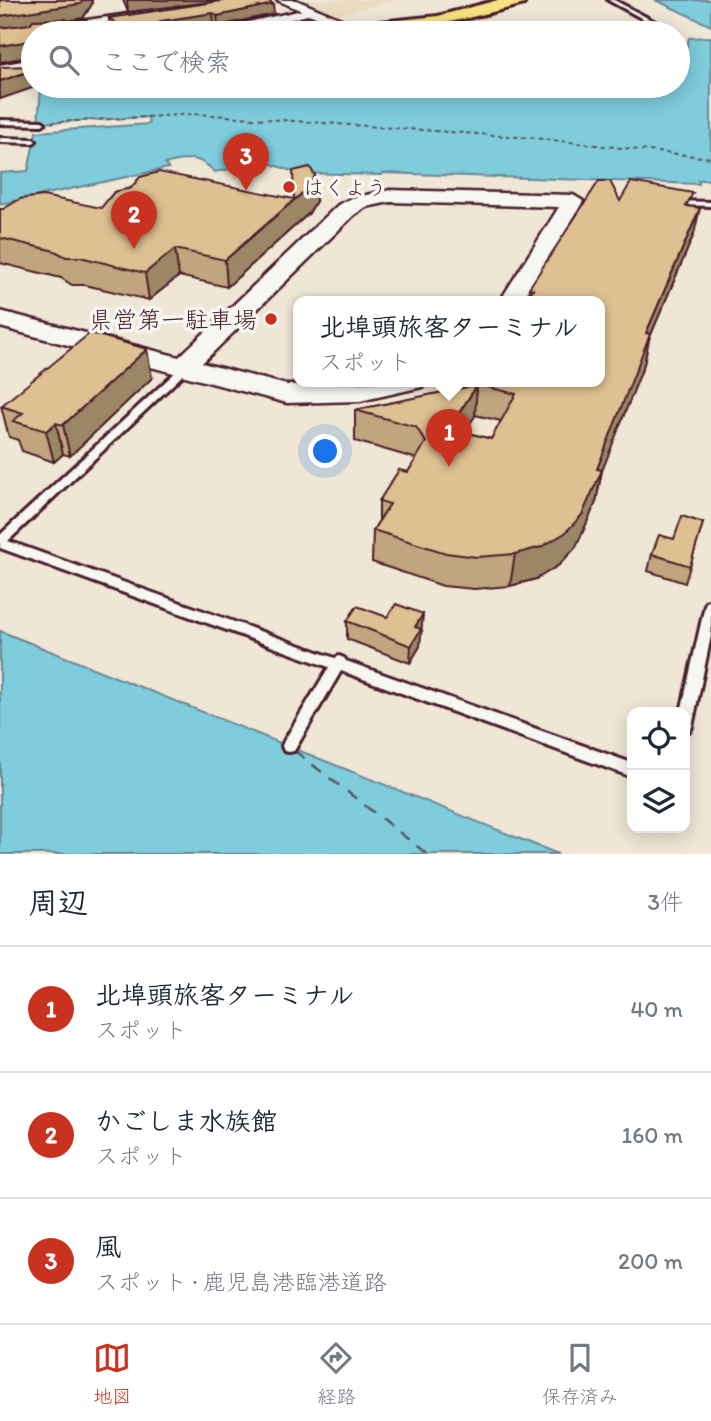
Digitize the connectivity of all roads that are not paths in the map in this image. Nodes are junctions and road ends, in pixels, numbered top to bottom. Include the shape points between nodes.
1 (284, 0) edge
2 (518, 0) edge
3 (610, 0) edge
4 (105, 7) dead end
5 (161, 13) edge
6 (316, 13) junction
7 (98, 21) edge
8 (125, 21) edge
9 (276, 21) edge
10 (316, 21) edge
11 (335, 21) edge
12 (438, 21) edge
13 (650, 21) edge
14 (21, 35) edge
15 (0, 37) edge
16 (21, 66) edge
17 (0, 70) edge
18 (0, 122) edge
19 (42, 123) dead end
20 (0, 140) edge
21 (33, 141) dead end
22 (670, 203) edge
23 (711, 204) edge
24 (515, 296) edge
25 (0, 303) edge
26 (0, 319) edge
27 (189, 362) junction
28 (384, 387) edge
29 (0, 543) edge
30 (711, 605) edge
31 (339, 662) junction
32 (689, 707) edge
33 (289, 747) dead end
34 (627, 768) edge

1 - 6 street
2 - 12 highway
3 - 13 lane
4 - 7 street
5 - 8 street
6 - 9 street
6 - 10 street
6 - 11 street
14 - 15 street
16 - 17 street
18 - 19 lane
20 - 21 lane
22 - 23 lane
24 - 27 street via 579,201 390,196 359,202
25 - 27 street
26 - 27 street
27 - 28 street via 287,394
27 - 29 lane
29 - 31 lane
30 - 32 lane
31 - 33 lane
31 - 34 lane

